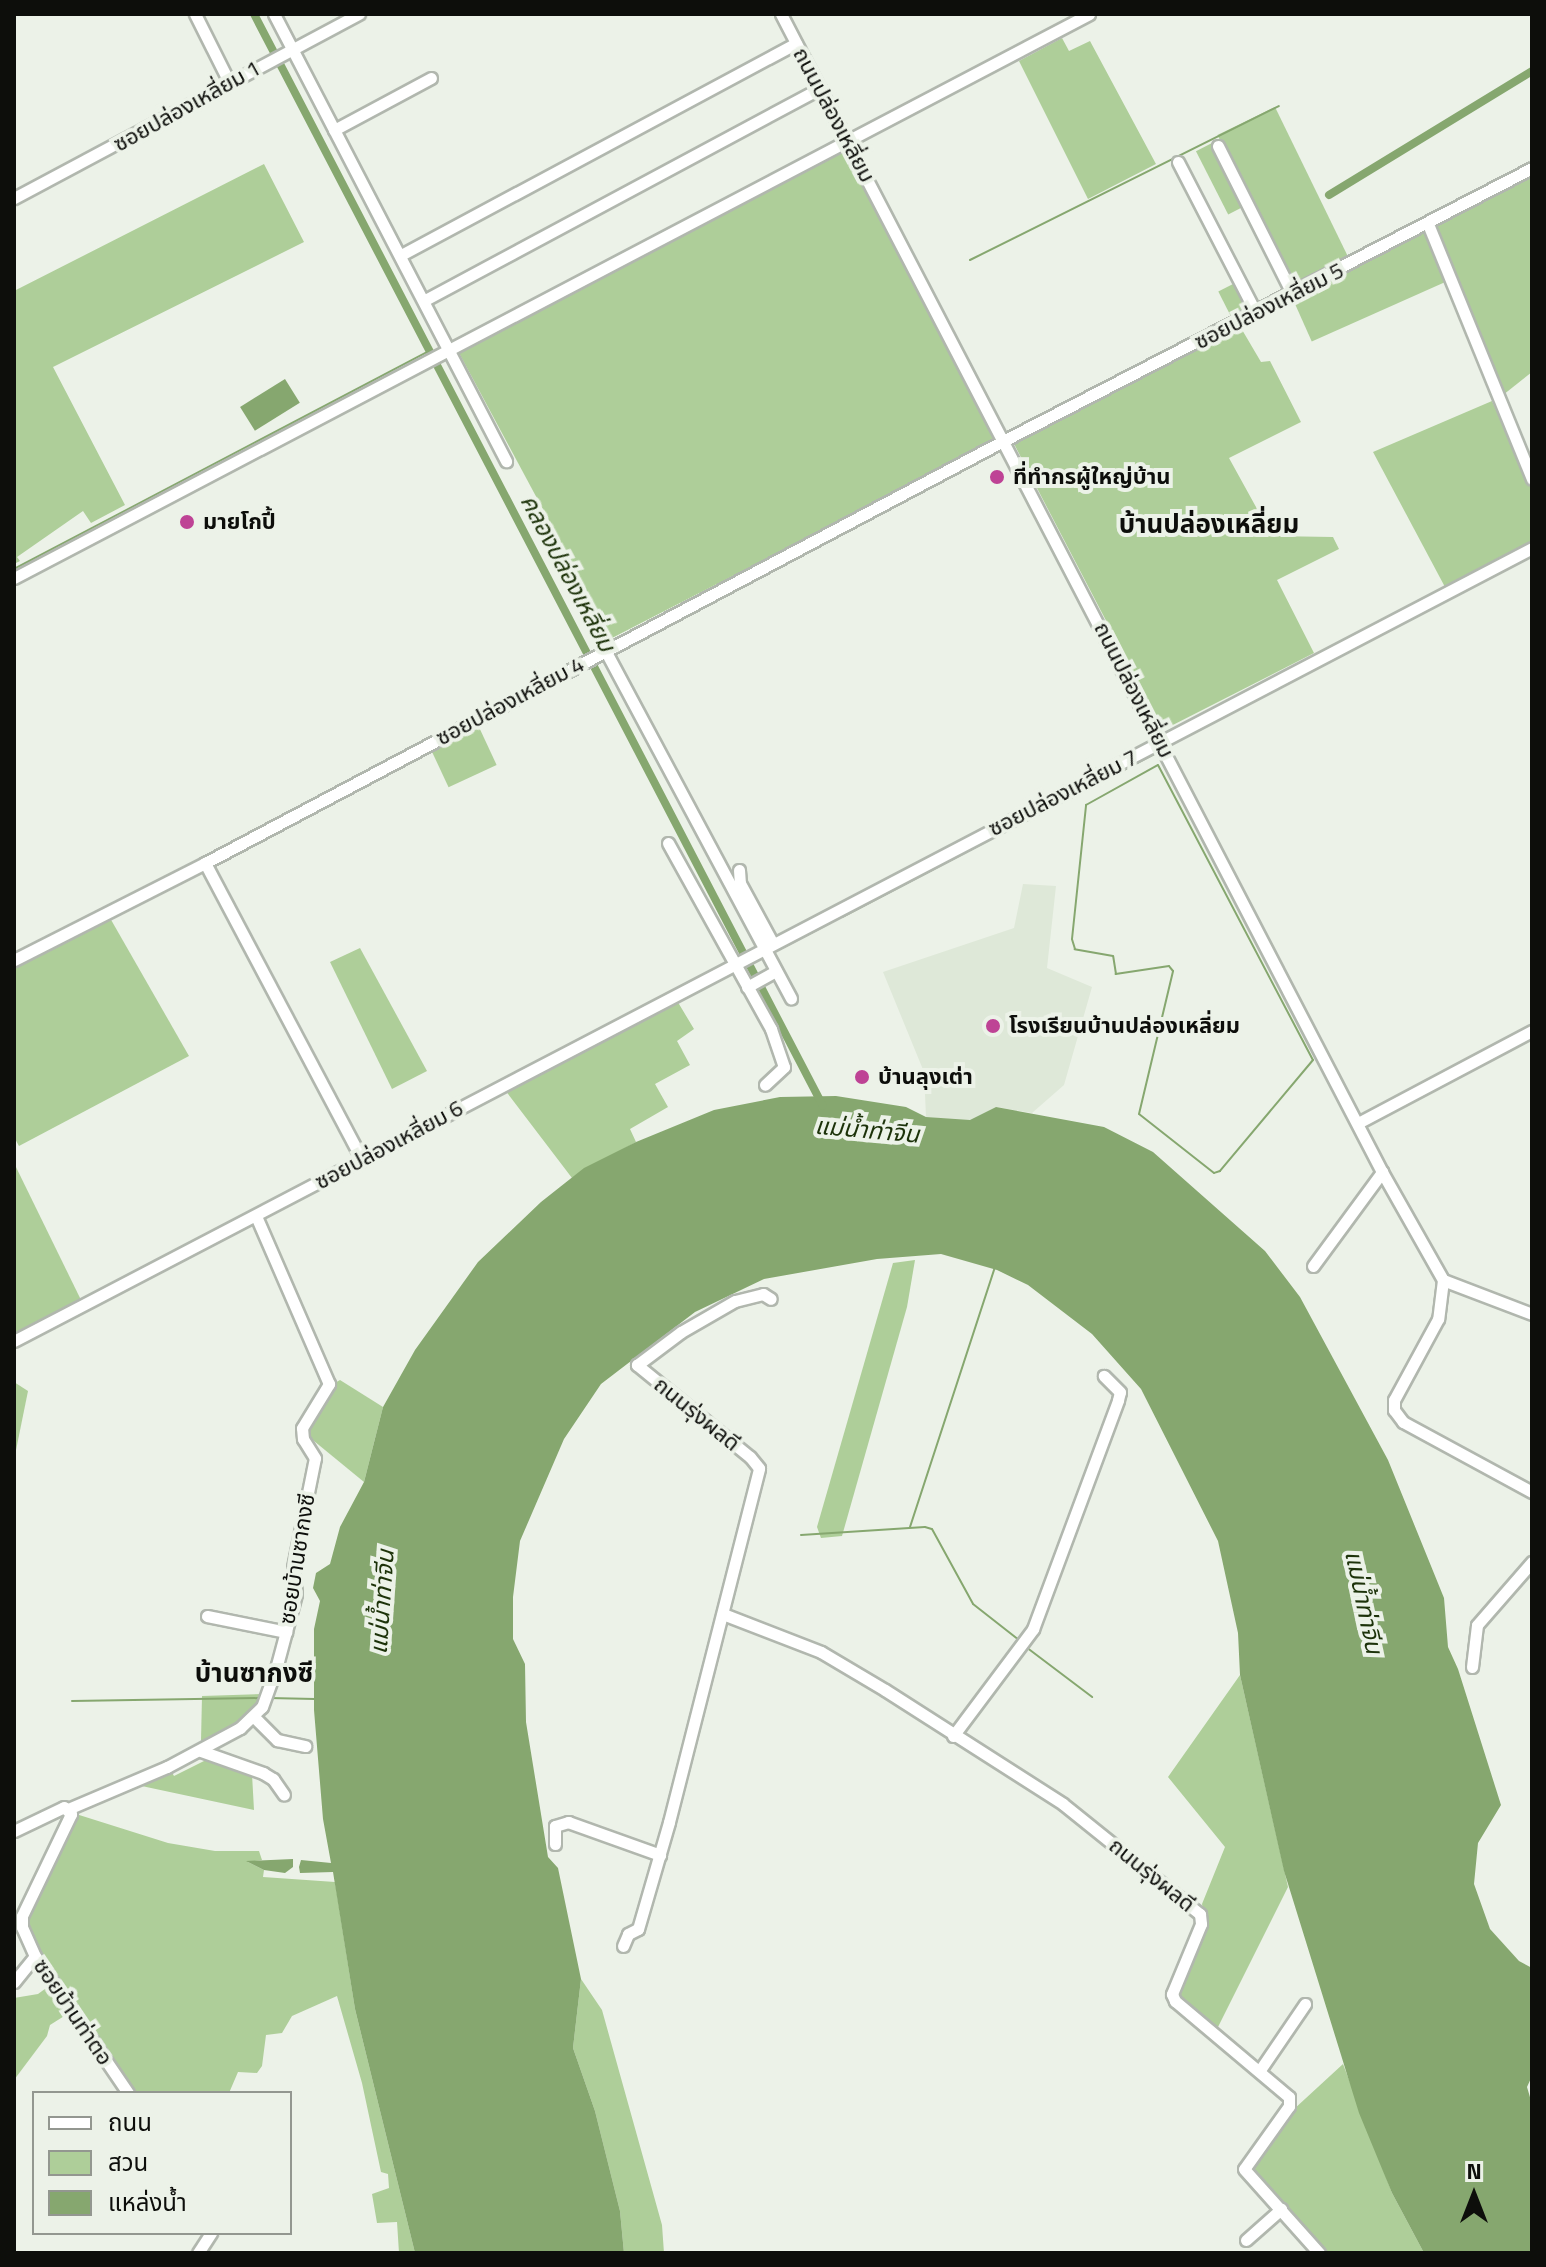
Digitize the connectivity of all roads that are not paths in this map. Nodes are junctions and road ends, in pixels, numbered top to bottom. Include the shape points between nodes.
1 (195, 14) edge
2 (274, 14) edge
3 (359, 14) edge
4 (781, 14) edge
5 (1089, 14) edge
6 (796, 43) junction
7 (287, 51) junction
8 (431, 78) dead end
9 (229, 82) junction
10 (820, 88) junction
11 (334, 130) junction
12 (847, 142) junction
13 (1218, 146) dead end
14 (1178, 162) dead end
15 (1532, 168) edge
16 (14, 198) edge
17 (1428, 224) junction
18 (401, 255) junction
19 (1292, 293) junction
20 (425, 300) junction
21 (1256, 313) junction
22 (452, 351) junction
23 (1005, 440) junction
24 (506, 461) dead end
25 (1532, 479) edge
26 (1532, 548) edge
27 (14, 578) edge
28 (605, 650) junction
29 (1161, 743) junction
30 (668, 843) dead end
31 (205, 863) junction
32 (739, 870) dead end
33 (765, 948) junction
34 (14, 960) edge
35 (736, 963) junction
36 (772, 973) junction
37 (750, 985) junction
38 (791, 998) dead end
39 (1532, 1031) edge
40 (765, 1085) dead end
41 (1358, 1123) junction
42 (362, 1160) junction
43 (1382, 1172) junction
44 (256, 1216) junction
45 (1313, 1266) dead end
46 (1443, 1280) junction
47 (771, 1299) dead end
48 (1532, 1314) edge
49 (14, 1341) edge
50 (1104, 1376) dead end
51 (1532, 1492) edge
52 (1532, 1562) edge
53 (723, 1614) junction
54 (207, 1616) dead end
55 (286, 1632) junction
56 (1472, 1667) dead end
57 (254, 1717) junction
58 (953, 1736) junction
59 (305, 1746) dead end
60 (201, 1751) junction
61 (284, 1795) dead end
62 (68, 1809) junction
63 (14, 1831) edge
64 (555, 1844) dead end
65 (660, 1855) junction
66 (623, 1946) dead end
67 (35, 1956) junction
68 (14, 1982) edge
69 (1305, 2004) dead end
70 (1260, 2070) junction
71 (127, 2091) edge
72 (1281, 2209) junction
73 (210, 2235) edge
74 (1246, 2240) dead end
75 (198, 2253) edge
76 (1319, 2253) edge

1 - 9 street
2 - 7 street
3 - 7 street, ซอยปล่องเหลี่ยม 1
4 - 6 street, ถนนปล่องเหลี่ยม
5 - 12 street
6 - 10 street, ถนนปล่องเหลี่ยม
6 - 18 street
7 - 9 street, ซอยปล่องเหลี่ยม 1
7 - 11 street
8 - 11 street
9 - 16 street, ซอยปล่องเหลี่ยม 1
10 - 12 street, ถนนปล่องเหลี่ยม
10 - 20 street
11 - 18 street
12 - 22 street
12 - 23 street, ถนนปล่องเหลี่ยม
13 - 19 street
14 - 21 street
15 - 17 street, ซอยปล่องเหลี่ยม 5
17 - 19 street, ซอยปล่องเหลี่ยม 5
17 - 25 street
18 - 20 street
19 - 21 street, ซอยปล่องเหลี่ยม 5
20 - 22 street
21 - 23 street, ซอยปล่องเหลี่ยม 5
22 - 24 street
22 - 27 street
23 - 28 street, ซอยปล่องเหลี่ยม 4
23 - 29 street, ถนนปล่องเหลี่ยม
26 - 29 street, ซอยปล่องเหลี่ยม 7
28 - 31 street, ซอยปล่องเหลี่ยม 4
28 - 33 street
29 - 33 street, ซอยปล่องเหลี่ยม 7
29 - 41 street, ถนนปล่องเหลี่ยม
30 - 35 street
31 - 34 street, ซอยปล่องเหลี่ยม 4
31 - 42 street
32 - 33 street
33 - 35 street, ซอยปล่องเหลี่ยม 6
33 - 36 street
35 - 37 street
35 - 42 street, ซอยปล่องเหลี่ยม 6
36 - 37 street
36 - 38 street
37 - 40 street via 784,1065 781,1074
39 - 41 street
41 - 43 street, ถนนปล่องเหลี่ยม
42 - 44 street, ซอยปล่องเหลี่ยม 6
43 - 45 street
43 - 46 street, ถนนปล่องเหลี่ยม
44 - 49 street, ซอยปล่องเหลี่ยม 6
44 - 55 street, ซอยบ้านซากงซี via 329,1384 302,1428 315,1458
46 - 48 street
46 - 51 street via 1438,1319 1394,1400 1394,1410 1403,1422
47 - 53 street, ถนนรุ่งผลดี via 758,1294 735,1301 637,1365 759,1468
50 - 58 street via 1120,1392 1118,1400 1033,1629
52 - 56 street via 1477,1625
53 - 58 street, ถนนรุ่งผลดี via 821,1652
53 - 65 street, ถนนรุ่งผลดี
54 - 55 street
55 - 57 street, ซอยบ้านซากงซี via 268,1693
57 - 59 street via 277,1740
57 - 60 street, ซอยบ้านซากงซี
58 - 70 street, ถนนรุ่งผลดี via 1063,1804 1200,1914 1201,1924 1172,1994
60 - 61 street via 263,1773
60 - 62 street, ซอยบ้านซากงซี
62 - 63 street
62 - 67 street, ซอยบ้านท่าตอ via 70,1819 22,1916
64 - 65 street via 555,1826 568,1822
65 - 66 street, ถนนรุ่งผลดี via 638,1929 628,1934
67 - 68 street
67 - 71 street, ซอยบ้านท่าตอ
69 - 70 street
70 - 72 street, ถนนรุ่งผลดี via 1290,2102 1244,2169
72 - 74 street
72 - 76 street, ถนนรุ่งผลดี
73 - 75 street

